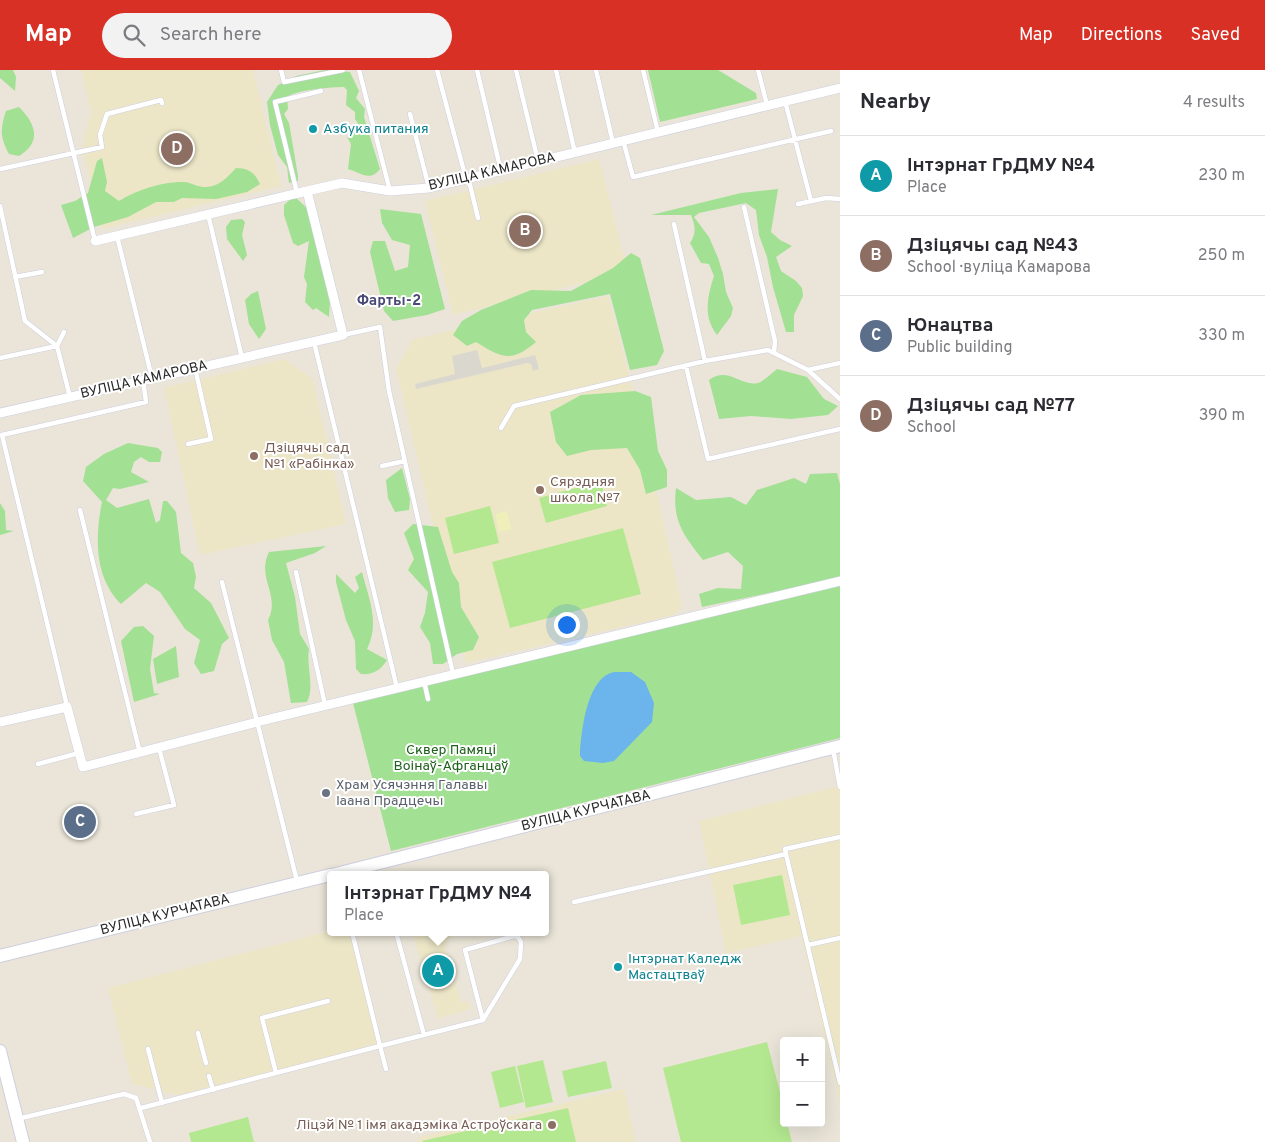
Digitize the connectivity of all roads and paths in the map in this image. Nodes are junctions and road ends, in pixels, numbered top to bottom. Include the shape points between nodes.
1 (53, 70) edge
2 (281, 70) edge
3 (343, 70) edge
4 (359, 70) edge
5 (437, 70) edge
6 (477, 70) edge
7 (516, 70) edge
8 (556, 70) edge
9 (596, 70) edge
10 (643, 70) edge
11 (758, 70) edge
12 (840, 88) edge
13 (321, 91) dead end
14 (785, 101) junction
15 (162, 103) dead end
16 (766, 106) junction
17 (410, 114) dead end
18 (831, 131) dead end
19 (658, 132) junction
20 (795, 139) junction
21 (624, 140) junction
22 (613, 143) junction
23 (575, 153) junction
24 (74, 154) junction
25 (538, 161) junction
26 (0, 169) edge
27 (501, 171) junction
28 (466, 180) junction
29 (429, 188) junction
30 (307, 191) junction
31 (390, 191) junction
32 (297, 194) junction
33 (840, 199) edge
34 (811, 201) junction
35 (798, 204) dead end
36 (0, 206) edge
37 (744, 207) dead end
38 (208, 214) junction
39 (478, 218) dead end
40 (674, 224) dead end
41 (117, 236) junction
42 (95, 241) joint
43 (42, 272) dead end
44 (15, 277) junction
45 (64, 332) dead end
46 (343, 335) junction
47 (314, 342) junction
48 (56, 346) junction
49 (774, 352) junction
50 (0, 358) edge
51 (242, 358) junction
52 (705, 361) junction
53 (840, 363) edge
54 (686, 366) junction
55 (195, 368) junction
56 (808, 370) junction
57 (147, 379) junction
58 (70, 397) junction
59 (840, 399) edge
60 (0, 413) edge
61 (501, 428) dead end
62 (840, 429) edge
63 (188, 444) dead end
64 (405, 461) junction
65 (382, 466) dead end
66 (80, 510) dead end
67 (296, 572) dead end
68 (840, 581) edge
69 (222, 582) dead end
70 (453, 674) junction
71 (424, 681) junction
72 (397, 688) junction
73 (428, 699) dead end
74 (326, 705) junction
75 (67, 707) junction
76 (0, 722) edge
77 (257, 722) junction
78 (836, 747) edge
79 (159, 748) junction
80 (140, 753) junction
81 (80, 754) junction
82 (38, 764) dead end
83 (840, 787) edge
84 (136, 814) dead end
85 (840, 837) edge
86 (786, 854) junction
87 (350, 871) edge
88 (327, 877) edge
89 (298, 883) junction
90 (574, 902) dead end
91 (353, 936) edge
92 (397, 936) edge
93 (840, 938) edge
94 (808, 945) junction
95 (0, 956) edge
96 (328, 1002) dead end
97 (483, 1020) junction
98 (198, 1033) dead end
99 (424, 1035) junction
100 (380, 1046) junction
101 (148, 1049) dead end
102 (0, 1051) edge
103 (206, 1063) dead end
104 (386, 1069) dead end
105 (276, 1073) junction
106 (209, 1076) dead end
107 (840, 1083) edge
108 (213, 1090) junction
109 (162, 1103) junction
110 (141, 1108) junction
111 (17, 1119) junction
112 (23, 1142) edge
113 (150, 1142) edge

1 - 24 lane
2 - 3 lane via 284,82
4 - 31 lane
5 - 28 lane
6 - 27 lane
7 - 25 lane
8 - 23 lane
9 - 22 lane
10 - 19 lane
11 - 16 lane
12 - 14 street, ВУЛІЦА КАМАРОВА
13 - 32 lane via 274,102
14 - 16 street, ВУЛІЦА КАМАРОВА
14 - 20 lane
15 - 24 lane via 161,100 107,114 100,135 102,147
16 - 19 street, ВУЛІЦА КАМАРОВА
17 - 29 lane
18 - 20 lane
19 - 21 street, ВУЛІЦА КАМАРОВА
20 - 21 lane via 633,177
20 - 34 lane
21 - 22 street, ВУЛІЦА КАМАРОВА
22 - 23 street, ВУЛІЦА КАМАРОВА
23 - 25 street, ВУЛІЦА КАМАРОВА
24 - 26 lane
24 - 42 lane
25 - 27 street, ВУЛІЦА КАМАРОВА
27 - 28 street, ВУЛІЦА КАМАРОВА
28 - 29 street, ВУЛІЦА КАМАРОВА
28 - 39 lane via 470,184
29 - 31 street, ВУЛІЦА КАМАРОВА
30 - 31 street, ВУЛІЦА КАМАРОВА via 342,184
30 - 32 street, ВУЛІЦА КАМАРОВА
30 - 46 street
32 - 38 street, ВУЛІЦА КАМАРОВА
33 - 34 lane
34 - 35 lane
36 - 44 lane
37 - 49 lane via 775,341
38 - 41 street, ВУЛІЦА КАМАРОВА
38 - 51 lane
40 - 52 lane
41 - 42 street, ВУЛІЦА КАМАРОВА
41 - 57 lane
43 - 44 lane
44 - 48 lane via 25,321
45 - 48 lane
46 - 47 street, ВУЛІЦА КАМАРОВА
46 - 64 lane via 380,327 389,391
47 - 51 street, ВУЛІЦА КАМАРОВА
47 - 72 lane
48 - 50 lane
48 - 58 lane
49 - 52 lane via 768,350
49 - 56 lane
51 - 55 street, ВУЛІЦА КАМАРОВА
52 - 54 lane
53 - 56 lane
54 - 61 lane via 514,406
54 - 62 lane via 708,459
55 - 57 street, ВУЛІЦА КАМАРОВА
55 - 63 lane via 211,439
56 - 59 lane
57 - 58 street, ВУЛІЦА КАМАРОВА
57 - 75 lane via 146,402 2,435
58 - 60 street, ВУЛІЦА КАМАРОВА
64 - 65 lane
64 - 70 lane
66 - 80 lane
67 - 74 lane
68 - 70 street
69 - 77 lane
70 - 71 street
71 - 72 street
71 - 73 lane
72 - 74 street
74 - 77 street
75 - 76 street
75 - 81 street
77 - 79 street
77 - 89 lane
78 - 83 lane
78 - 87 main road, ВУЛІЦА КУРЧАТАВА
79 - 80 street
79 - 84 lane via 174,805
80 - 81 street via 83,767
81 - 82 lane
85 - 86 lane via 785,849
86 - 90 lane
86 - 94 lane
88 - 89 main road, ВУЛІЦА КУРЧАТАВА
89 - 95 main road, ВУЛІЦА КУРЧАТАВА
91 - 100 lane
92 - 99 lane
93 - 94 lane
94 - 107 lane
96 - 105 lane via 262,1018
97 - 97 lane via 465,950 518,937 521,942 520,959
97 - 99 lane
98 - 103 lane
99 - 100 lane
100 - 104 lane
100 - 105 lane
101 - 109 lane
102 - 111 main road
105 - 108 lane
106 - 108 lane
108 - 109 lane
109 - 110 lane
110 - 111 lane via 136,1098 124,1094
110 - 113 lane
111 - 112 main road

